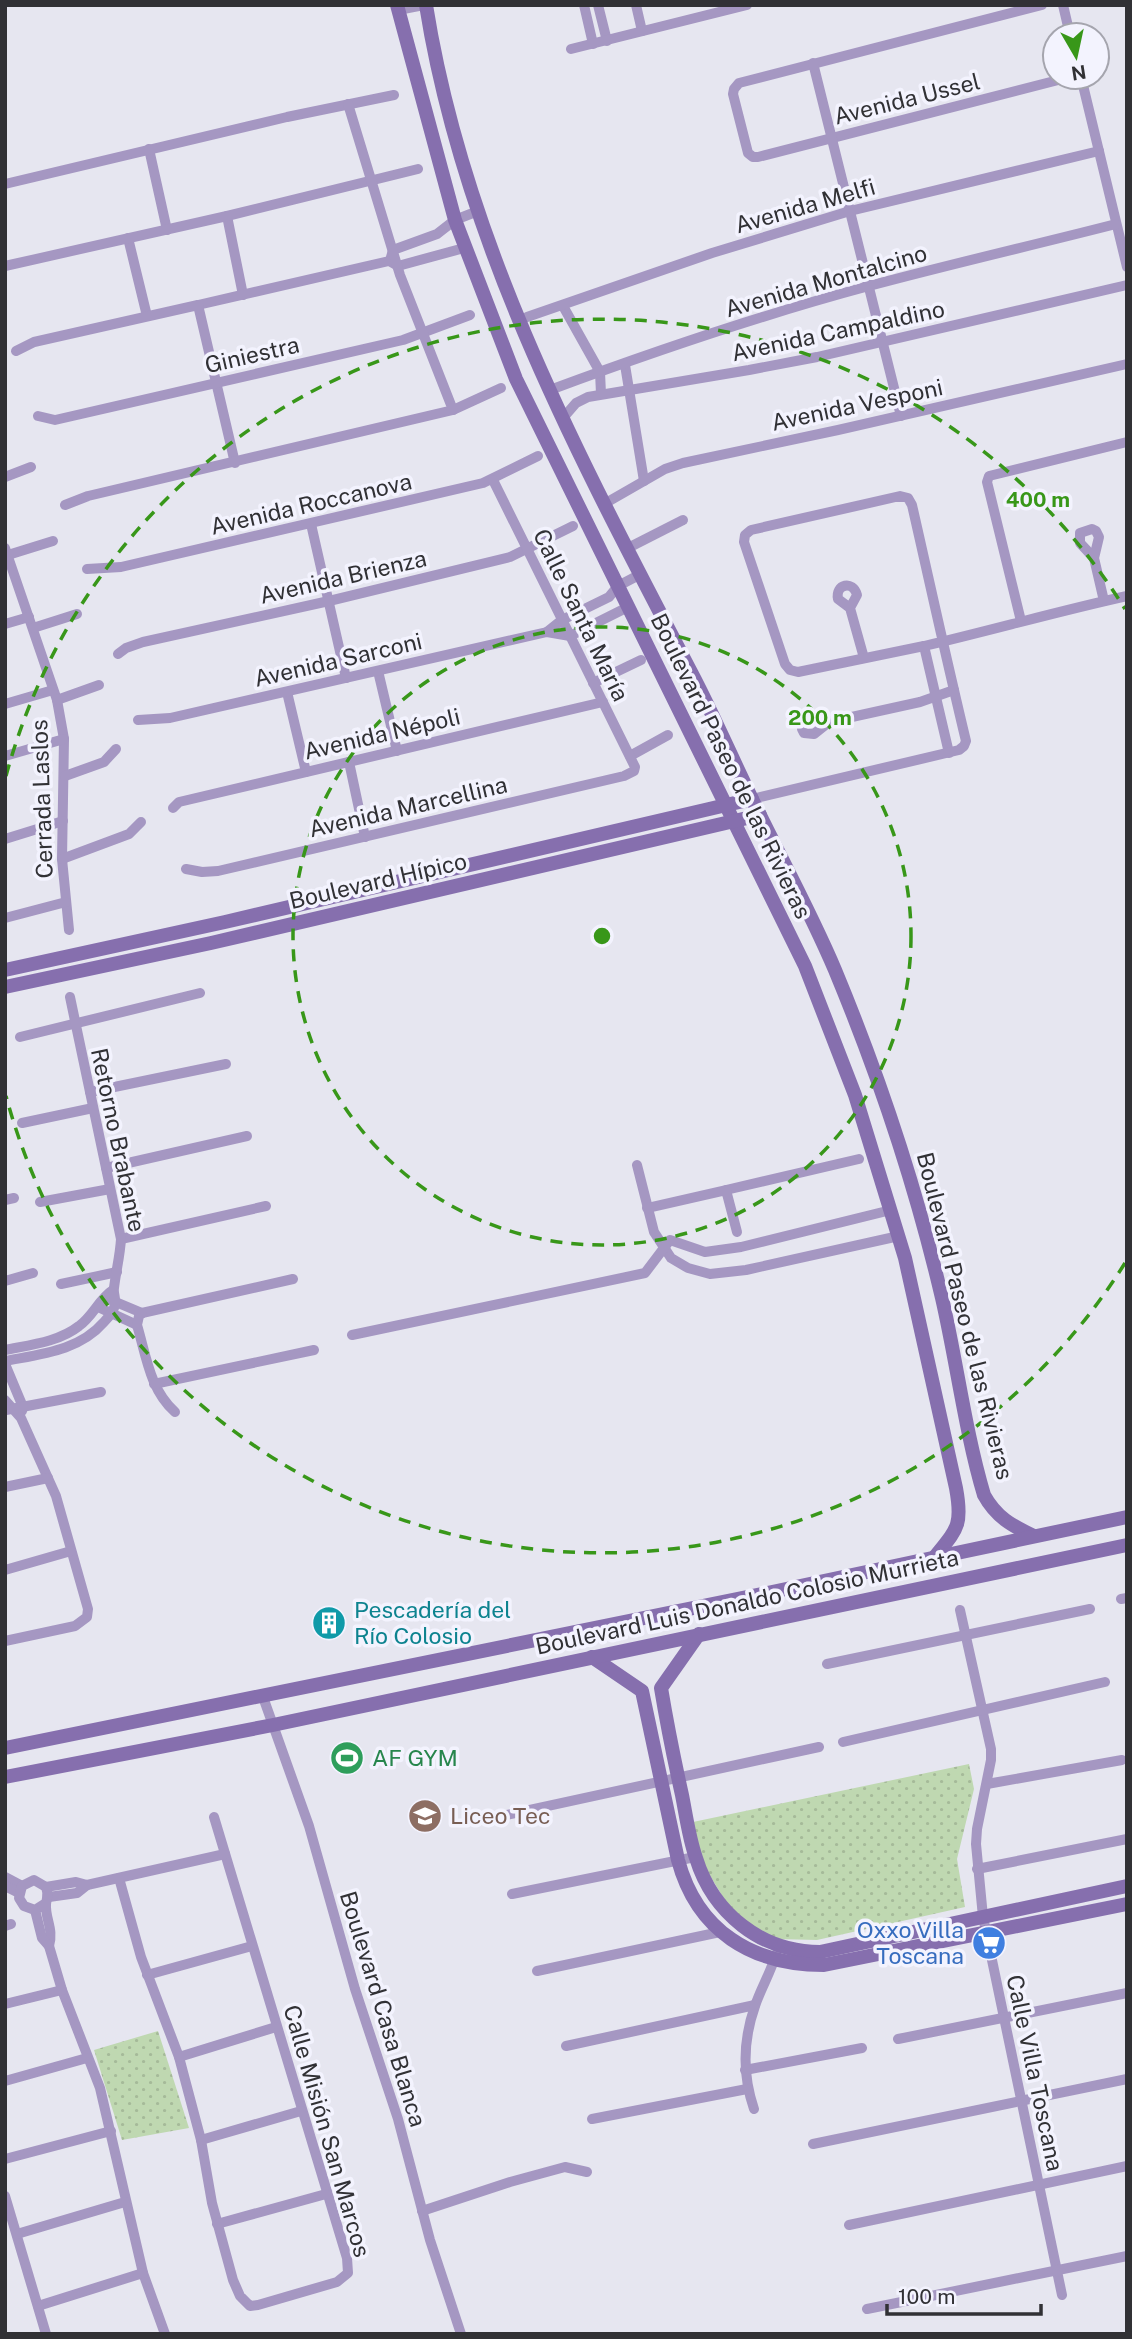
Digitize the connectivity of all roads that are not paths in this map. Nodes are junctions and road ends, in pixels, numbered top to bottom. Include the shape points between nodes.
1 (425, 5) edge
2 (584, 5) edge
3 (598, 5) edge
4 (636, 5) edge
5 (1042, 5) edge
6 (741, 6) edge
7 (397, 7) edge
8 (642, 31) junction
9 (607, 41) junction
10 (593, 44) junction
11 (571, 49) dead end
12 (813, 63) junction
13 (1041, 84) edge
14 (1084, 91) edge
15 (394, 95) dead end
16 (348, 104) junction
17 (832, 138) junction
18 (149, 149) junction
19 (1098, 151) junction
20 (418, 169) dead end
21 (371, 181) junction
22 (5, 184) edge
23 (478, 211) junction
24 (850, 211) junction
25 (227, 216) junction
26 (455, 220) junction
27 (1116, 224) junction
28 (167, 230) junction
29 (128, 238) junction
30 (464, 247) junction
31 (393, 259) junction
32 (5, 266) edge
33 (1127, 267) edge
34 (1127, 285) edge
35 (869, 286) junction
36 (243, 295) junction
37 (198, 305) junction
38 (564, 306) junction
39 (470, 315) dead end
40 (147, 316) junction
41 (527, 317) dead end
42 (422, 334) junction
43 (524, 334) junction
44 (883, 342) junction
45 (501, 344) junction
46 (16, 351) dead end
47 (1127, 364) edge
48 (625, 365) junction
49 (600, 372) junction
50 (577, 380) junction
51 (216, 383) junction
52 (501, 388) dead end
53 (550, 390) junction
54 (630, 390) junction
55 (601, 394) junction
56 (583, 398) junction
57 (453, 410) junction
58 (38, 416) dead end
59 (901, 416) junction
60 (562, 418) junction
61 (1127, 442) edge
62 (538, 456) dead end
63 (235, 463) junction
64 (30, 467) dead end
65 (5, 477) edge
66 (493, 480) junction
67 (645, 481) junction
68 (604, 504) junction
69 (65, 505) dead end
70 (683, 520) dead end
71 (311, 524) junction
72 (573, 526) dead end
73 (53, 541) dead end
74 (626, 549) junction
75 (527, 550) junction
76 (7, 552) edge
77 (1094, 558) dead end
78 (87, 569) dead end
79 (639, 575) junction
80 (618, 586) junction
81 (1127, 596) edge
82 (329, 601) junction
83 (1104, 601) junction
84 (628, 607) junction
85 (850, 608) dead end
86 (76, 614) dead end
87 (29, 617) junction
88 (562, 620) junction
89 (1021, 621) junction
90 (5, 624) edge
91 (33, 628) junction
92 (547, 632) junction
93 (570, 636) junction
94 (943, 642) junction
95 (924, 646) junction
96 (118, 654) dead end
97 (864, 658) junction
98 (641, 660) dead end
99 (378, 671) junction
100 (346, 678) junction
101 (593, 683) junction
102 (99, 685) dead end
103 (954, 690) junction
104 (287, 692) junction
105 (55, 695) junction
106 (937, 695) junction
107 (603, 702) junction
108 (5, 704) edge
109 (138, 720) dead end
110 (829, 722) dead end
111 (668, 735) dead end
112 (64, 739) junction
113 (116, 749) dead end
114 (397, 751) junction
115 (949, 752) junction
116 (5, 756) edge
117 (630, 756) junction
118 (349, 762) junction
119 (635, 767) joint
120 (306, 772) junction
121 (65, 776) junction
122 (752, 799) junction
123 (727, 805) junction
124 (173, 808) dead end
125 (760, 815) junction
126 (734, 820) junction
127 (63, 821) junction
128 (141, 822) dead end
129 (365, 838) junction
130 (5, 839) edge
131 (62, 859) junction
132 (186, 869) dead end
133 (66, 902) junction
134 (5, 918) edge
135 (69, 930) dead end
136 (50, 961) junction
137 (5, 970) edge
138 (54, 977) junction
139 (5, 987) edge
140 (200, 993) dead end
141 (70, 997) dead end
142 (75, 1022) junction
143 (20, 1037) dead end
144 (226, 1064) dead end
145 (90, 1092) junction
146 (93, 1108) junction
147 (22, 1123) dead end
148 (247, 1136) dead end
149 (859, 1158) dead end
150 (636, 1165) dead end
151 (106, 1168) junction
152 (110, 1189) junction
153 (726, 1191) junction
154 (40, 1202) dead end
155 (266, 1206) dead end
156 (647, 1208) junction
157 (891, 1210) junction
158 (737, 1232) dead end
159 (899, 1236) junction
160 (121, 1239) junction
161 (663, 1248) junction
162 (117, 1272) junction
163 (33, 1273) dead end
164 (293, 1279) dead end
165 (5, 1280) edge
166 (61, 1284) dead end
167 (113, 1290) junction
168 (103, 1296) junction
169 (116, 1302) junction
170 (98, 1307) junction
171 (142, 1313) junction
172 (111, 1315) junction
173 (137, 1325) junction
174 (352, 1335) dead end
175 (5, 1350) edge
176 (314, 1350) dead end
177 (5, 1363) edge
178 (154, 1384) junction
179 (101, 1392) dead end
180 (7, 1406) edge
181 (23, 1407) junction
182 (175, 1412) dead end
183 (21, 1418) junction
184 (47, 1478) junction
185 (5, 1487) edge
186 (1127, 1517) edge
187 (1034, 1536) junction
188 (1127, 1545) edge
189 (71, 1551) junction
190 (934, 1558) junction
191 (5, 1570) edge
192 (823, 1582) junction
193 (829, 1607) junction
194 (1090, 1609) dead end
195 (960, 1610) dead end
196 (699, 1634) junction
197 (966, 1634) junction
198 (5, 1641) edge
199 (592, 1657) junction
200 (827, 1664) dead end
201 (1105, 1682) dead end
202 (661, 1688) junction
203 (642, 1691) junction
204 (263, 1697) junction
205 (983, 1711) junction
206 (273, 1725) junction
207 (668, 1728) junction
208 (652, 1731) junction
209 (843, 1742) dead end
210 (819, 1747) dead end
211 (5, 1748) edge
212 (1122, 1760) dead end
213 (5, 1777) edge
214 (678, 1778) junction
215 (663, 1782) junction
216 (987, 1784) junction
217 (502, 1816) dead end
218 (214, 1817) dead end
219 (1127, 1839) edge
220 (225, 1854) junction
221 (695, 1857) junction
222 (678, 1860) junction
223 (977, 1869) junction
224 (5, 1877) edge
225 (119, 1878) junction
226 (5, 1886) edge
227 (1127, 1886) edge
228 (21, 1890) junction
229 (512, 1894) dead end
230 (47, 1896) junction
231 (1127, 1904) edge
232 (35, 1910) junction
233 (983, 1917) junction
234 (720, 1932) junction
235 (987, 1934) junction
236 (49, 1946) junction
237 (252, 1946) junction
238 (776, 1953) junction
239 (537, 1971) dead end
240 (147, 1975) junction
241 (62, 1990) junction
242 (1127, 1993) edge
243 (5, 2004) edge
244 (755, 2005) junction
245 (1004, 2017) junction
246 (276, 2027) junction
247 (898, 2039) dead end
248 (566, 2046) dead end
249 (862, 2048) dead end
250 (179, 2057) junction
251 (87, 2058) junction
252 (745, 2070) junction
253 (1127, 2079) edge
254 (5, 2081) edge
255 (747, 2089) junction
256 (1021, 2101) junction
257 (754, 2109) dead end
258 (301, 2111) junction
259 (592, 2119) dead end
260 (111, 2130) junction
261 (201, 2140) junction
262 (813, 2144) dead end
263 (5, 2159) edge
264 (1127, 2166) edge
265 (587, 2172) dead end
266 (1039, 2185) junction
267 (326, 2194) junction
268 (5, 2196) edge
269 (125, 2202) junction
270 (422, 2211) junction
271 (217, 2224) junction
272 (849, 2225) dead end
273 (17, 2234) junction
274 (1127, 2256) edge
275 (1056, 2270) junction
276 (143, 2273) junction
277 (1062, 2295) dead end
278 (38, 2306) junction
279 (867, 2309) dead end
280 (46, 2334) edge
281 (165, 2334) edge
282 (461, 2334) edge

1 - 7 street
1 - 23 street, Boulevard Paseo de las Rivieras via 445,104
2 - 10 street
3 - 9 street
4 - 8 street
5 - 12 street
6 - 8 street
7 - 26 street, Boulevard Paseo de las Rivieras
8 - 9 street
9 - 10 street
10 - 11 street
12 - 17 street
12 - 17 street, Avenida Ussel via 739,83 734,89 748,153 752,157
13 - 17 street, Avenida Ussel
14 - 19 street
15 - 16 street
16 - 18 street
16 - 21 street
17 - 24 street
18 - 22 street
18 - 28 street
19 - 24 street, Avenida Melfi
19 - 27 street
20 - 21 street
21 - 25 street
21 - 31 street
23 - 26 street
23 - 43 street, Boulevard Paseo de las Rivieras
24 - 35 street
24 - 38 street, Avenida Melfi via 723,249
25 - 28 street
25 - 36 street
26 - 30 street, Boulevard Paseo de las Rivieras
26 - 31 street
27 - 33 street
27 - 35 street, Avenida Montalcino
28 - 29 street
29 - 32 street
29 - 40 street
30 - 31 street
30 - 45 street, Boulevard Paseo de las Rivieras
31 - 36 street
31 - 42 street
34 - 44 street, Avenida Campaldino
35 - 44 street
35 - 48 street, Avenida Montalcino
36 - 37 street
37 - 40 street
37 - 51 street
38 - 41 street, Avenida Melfi
38 - 49 street
39 - 42 street, Giniestra
40 - 46 street via 34,342
42 - 51 street, Giniestra
42 - 57 street
43 - 45 street via 512,335
43 - 53 street, Boulevard Paseo de las Rivieras
44 - 54 street, Avenida Campaldino
44 - 59 street
45 - 80 street, Boulevard Paseo de las Rivieras
47 - 59 street, Avenida Vesponi
48 - 49 street, Avenida Montalcino
48 - 54 street
49 - 50 street, Avenida Montalcino
49 - 55 street
50 - 53 street, Avenida Montalcino
50 - 56 street
51 - 58 street, Giniestra via 55,420
51 - 63 street
52 - 57 street
53 - 60 street, Boulevard Paseo de las Rivieras
54 - 55 street, Avenida Campaldino
54 - 67 street
55 - 56 street, Avenida Campaldino
56 - 60 street
57 - 63 street
59 - 67 street, Avenida Vesponi via 701,458 665,469
60 - 68 street, Boulevard Paseo de las Rivieras
61 - 89 street via 989,476
62 - 66 street, Avenida Roccanova
63 - 69 street
64 - 65 street
66 - 71 street, Avenida Roccanova
66 - 75 street, Calle Santa María
67 - 68 street, Avenida Vesponi
68 - 74 street, Boulevard Paseo de las Rivieras
70 - 74 street
71 - 78 street, Avenida Roccanova via 121,567
71 - 82 street
72 - 75 street, Avenida Brienza
73 - 76 street
74 - 79 street, Boulevard Paseo de las Rivieras
75 - 82 street, Avenida Brienza
75 - 88 street, Calle Santa María
76 - 87 street, Cerrada Laslos
77 - 83 street
79 - 80 street, Avenida Sarconi
79 - 122 street, Boulevard Paseo de las Rivieras
80 - 84 street, Boulevard Paseo de las Rivieras
80 - 88 street, Avenida Sarconi via 609,597
81 - 83 street
82 - 96 street, Avenida Brienza via 144,642
82 - 100 street
83 - 89 street
84 - 93 street
84 - 123 street, Boulevard Paseo de las Rivieras
85 - 97 street
86 - 91 street
87 - 90 street
87 - 91 street, Cerrada Laslos
88 - 92 street, Avenida Sarconi
88 - 93 street, Calle Santa María
89 - 94 street
91 - 105 street, Cerrada Laslos
92 - 93 street, Avenida Sarconi
92 - 99 street, Avenida Sarconi
93 - 101 street, Calle Santa María
94 - 95 street
94 - 97 street via 908,498 900,496 745,535 790,670
94 - 103 street
95 - 97 street
95 - 106 street
98 - 101 street
99 - 100 street, Avenida Sarconi
99 - 114 street
100 - 104 street, Avenida Sarconi
101 - 107 street, Calle Santa María
102 - 105 street
103 - 106 street
103 - 115 street via 966,741
104 - 109 street, Avenida Sarconi via 170,718
104 - 120 street
105 - 108 street
105 - 112 street, Cerrada Laslos
106 - 110 street
106 - 115 street
107 - 114 street, Avenida Népoli
107 - 117 street, Calle Santa María
111 - 117 street
112 - 116 street
112 - 121 street, Cerrada Laslos
113 - 121 street via 104,762
114 - 118 street, Avenida Népoli
115 - 122 street
117 - 119 street, Calle Santa María
118 - 120 street, Avenida Népoli
118 - 129 street
119 - 129 street, Avenida Marcellina via 624,776
120 - 124 street, Avenida Népoli via 179,802
121 - 127 street, Cerrada Laslos
122 - 123 street, Boulevard Hípico
122 - 125 street, Boulevard Paseo de las Rivieras
123 - 126 street, Boulevard Paseo de las Rivieras
123 - 136 street, Boulevard Hípico
125 - 126 street, Boulevard Hípico
125 - 187 street, Boulevard Paseo de las Rivieras via 834,969 907,1169 942,1297 984,1494 1000,1516
126 - 138 street, Boulevard Hípico
126 - 157 street, Boulevard Paseo de las Rivieras via 805,966 855,1095
127 - 130 street
127 - 131 street, Cerrada Laslos
128 - 131 street via 129,834
129 - 132 street, Avenida Marcellina via 218,871
131 - 133 street, Cerrada Laslos
133 - 134 street
133 - 135 street, Cerrada Laslos
136 - 137 street, Boulevard Hípico
136 - 138 street
138 - 139 street, Boulevard Hípico
140 - 142 street
141 - 142 street, Retorno Brabante
142 - 143 street
142 - 145 street, Retorno Brabante
144 - 145 street
145 - 146 street, Retorno Brabante
146 - 147 street
146 - 151 street, Retorno Brabante
148 - 151 street
149 - 153 street
150 - 156 street
151 - 152 street, Retorno Brabante
152 - 154 street
152 - 160 street, Retorno Brabante
153 - 156 street
153 - 158 street
155 - 160 street
156 - 161 street
157 - 159 street, Boulevard Paseo de las Rivieras
157 - 161 street via 741,1247 705,1252 670,1240
159 - 161 street via 746,1270 710,1273 688,1268
159 - 190 street, Boulevard Paseo de las Rivieras via 960,1511 958,1526
160 - 162 street, Retorno Brabante
161 - 174 street via 645,1273
162 - 166 street
162 - 167 street, Retorno Brabante
163 - 165 street
164 - 171 street
167 - 168 street
167 - 169 street, Retorno Brabante
168 - 169 street
168 - 170 street
169 - 171 street
169 - 172 street
170 - 172 street
170 - 175 street via 65,1334
171 - 173 street
172 - 173 street
172 - 177 street via 96,1331 68,1347
173 - 178 street
176 - 178 street
177 - 181 street
178 - 182 street
179 - 181 street
180 - 181 street
180 - 183 street
181 - 183 street
183 - 184 street
184 - 185 street
184 - 189 street
186 - 187 street, Boulevard Luis Donaldo Colosio Murrieta
187 - 190 street, Boulevard Luis Donaldo Colosio Murrieta
188 - 193 street, Boulevard Luis Donaldo Colosio Murrieta
189 - 191 street
189 - 198 street via 87,1617 75,1626
190 - 192 street, Boulevard Luis Donaldo Colosio Murrieta
192 - 193 street
192 - 204 street, Boulevard Luis Donaldo Colosio Murrieta
193 - 196 street, Boulevard Luis Donaldo Colosio Murrieta
194 - 197 street
195 - 197 street, Calle Villa Toscana
196 - 199 street, Boulevard Luis Donaldo Colosio Murrieta
196 - 202 street
197 - 200 street
197 - 205 street, Calle Villa Toscana
199 - 203 street
199 - 206 street, Boulevard Luis Donaldo Colosio Murrieta
201 - 205 street
202 - 203 street
202 - 207 street
203 - 208 street
204 - 206 street, Boulevard Casa Blanca
204 - 211 street, Boulevard Luis Donaldo Colosio Murrieta
205 - 209 street
205 - 216 street, Calle Villa Toscana via 991,1749
206 - 213 street, Boulevard Luis Donaldo Colosio Murrieta
206 - 270 street, Boulevard Casa Blanca via 309,1826
207 - 208 street
207 - 214 street
208 - 215 street
210 - 214 street
212 - 216 street
214 - 215 street
214 - 221 street
215 - 217 street
215 - 222 street
216 - 223 street, Calle Villa Toscana via 977,1829
218 - 220 street, Calle Misión San Marcos
219 - 223 street
220 - 225 street
220 - 237 street, Calle Misión San Marcos
221 - 222 street
221 - 238 street via 709,1889 727,1913
222 - 229 street
222 - 234 street via 693,1900
223 - 233 street, Calle Villa Toscana
224 - 228 street
225 - 230 street via 87,1885 76,1882
225 - 240 street, Calle Misión San Marcos
226 - 228 street
227 - 233 street
228 - 230 street via 34,1880
228 - 232 street via 24,1906
230 - 232 street
230 - 236 street
231 - 235 street
232 - 236 street via 42,1938
233 - 235 street, Calle Villa Toscana
233 - 238 street via 820,1952
234 - 238 street via 757,1954
234 - 239 street
235 - 238 street via 824,1965 795,1964
235 - 245 street, Calle Villa Toscana
236 - 241 street
237 - 240 street
237 - 246 street, Calle Misión San Marcos
238 - 244 street
240 - 250 street, Calle Misión San Marcos
241 - 243 street
241 - 251 street
242 - 245 street
244 - 248 street
244 - 252 street
245 - 247 street
245 - 256 street, Calle Villa Toscana
246 - 250 street
246 - 258 street, Calle Misión San Marcos
249 - 252 street
250 - 261 street, Calle Misión San Marcos
251 - 254 street
251 - 260 street
252 - 255 street
253 - 256 street
255 - 257 street
255 - 259 street
256 - 262 street
256 - 266 street, Calle Villa Toscana
258 - 261 street
258 - 267 street, Calle Misión San Marcos
260 - 263 street
260 - 269 street
261 - 271 street, Calle Misión San Marcos
264 - 266 street
265 - 270 street via 565,2167
266 - 272 street
266 - 275 street, Calle Villa Toscana
267 - 271 street
267 - 271 street, Calle Misión San Marcos via 348,2273 337,2282 258,2305 250,2306 240,2296
268 - 273 street
269 - 273 street
269 - 276 street
270 - 282 street, Boulevard Casa Blanca
273 - 278 street
274 - 275 street
275 - 277 street, Calle Villa Toscana
275 - 279 street
276 - 278 street
276 - 281 street
278 - 280 street

